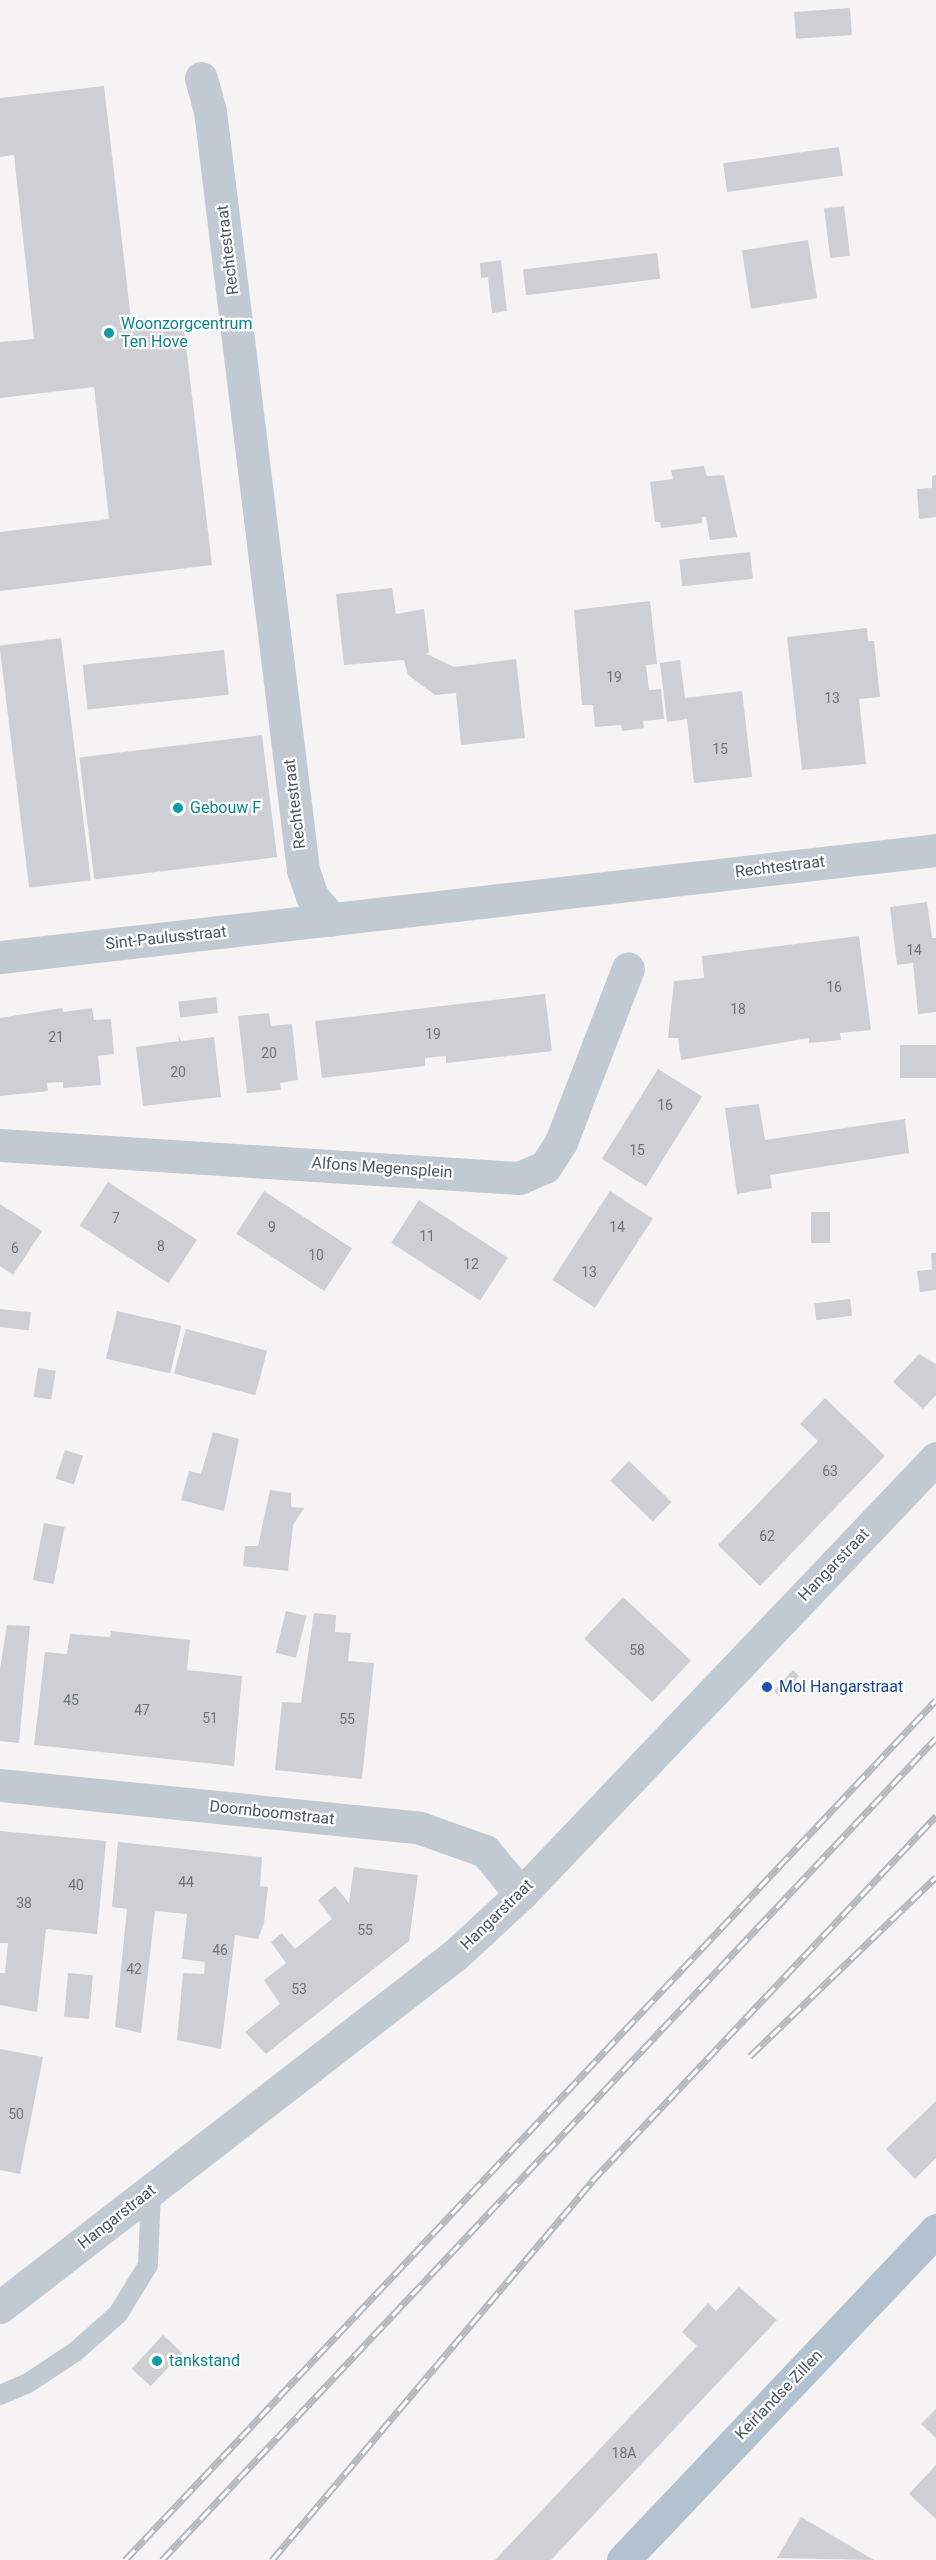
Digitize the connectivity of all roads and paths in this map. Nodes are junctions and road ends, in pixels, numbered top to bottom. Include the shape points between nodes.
1 (201, 78) dead end
2 (936, 850) edge
3 (332, 920) junction
4 (0, 957) edge
5 (628, 968) dead end
6 (0, 1145) edge
7 (936, 1458) edge
8 (0, 1785) edge
9 (521, 1894) junction
10 (151, 2191) junction
11 (933, 2238) edge
12 (0, 2307) edge
13 (0, 2395) edge
14 (623, 2560) edge

1 - 3 street, Rechtestraat via 210,111 303,870 312,896
2 - 3 street, Rechtestraat
3 - 4 street, Sint-Paulusstraat
5 - 6 street, Alfons Megensplein via 561,1142 545,1167 519,1178
7 - 9 street, Hangarstraat
8 - 9 street, Doornboomstraat via 420,1828 485,1851
9 - 10 street, Hangarstraat via 455,1955
10 - 12 street, Hangarstraat
10 - 13 lane via 148,2265 118,2314 75,2352 28,2383
11 - 14 main road, Keirlandse Zillen

